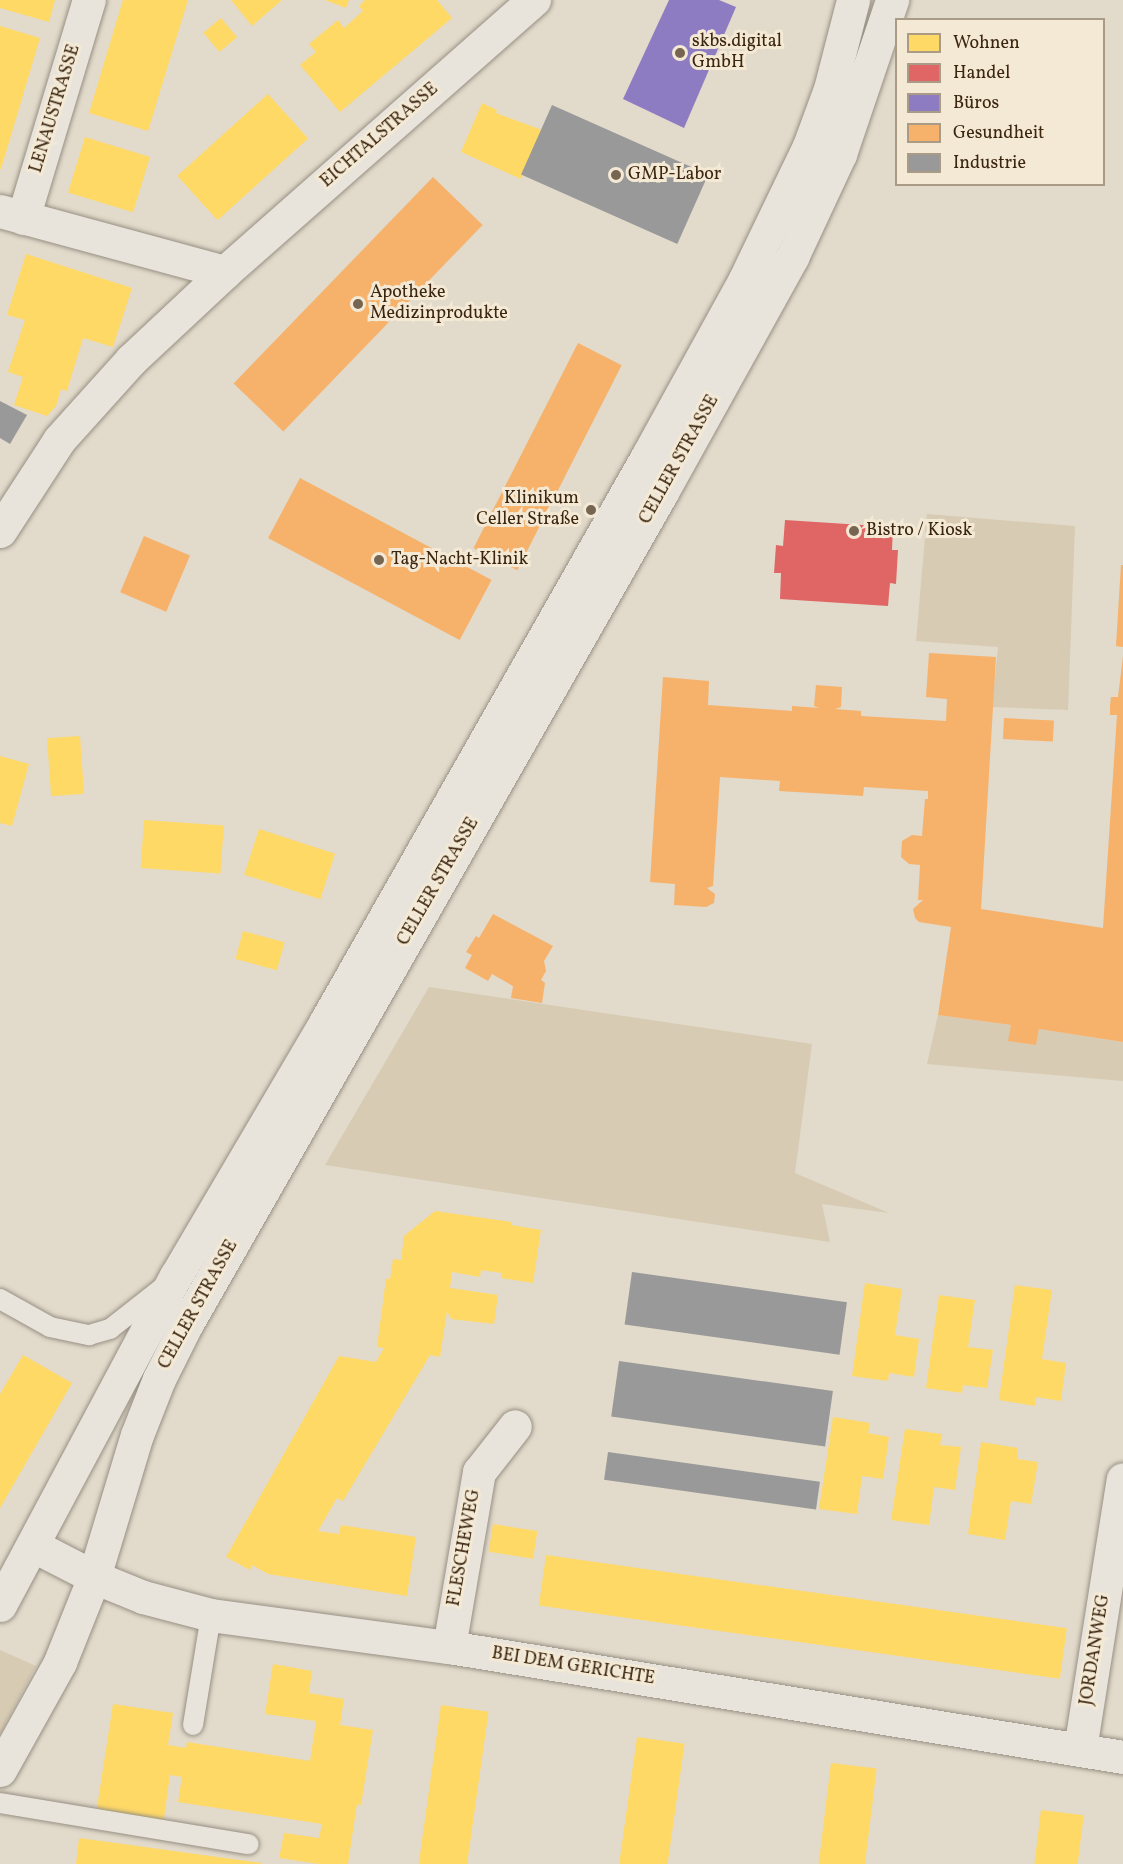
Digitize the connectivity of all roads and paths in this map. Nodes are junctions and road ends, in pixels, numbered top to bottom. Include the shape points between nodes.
1 (89, 0) edge
2 (534, 0) edge
3 (853, 0) edge
4 (892, 0) edge
5 (12, 214) edge
6 (225, 272) junction
7 (0, 531) edge
8 (177, 1276) junction
9 (0, 1299) edge
10 (515, 1426) dead end
11 (1123, 1479) edge
12 (34, 1546) junction
13 (94, 1577) junction
14 (0, 1605) edge
15 (211, 1615) junction
16 (449, 1647) junction
17 (193, 1725) dead end
18 (1080, 1749) junction
19 (1123, 1757) edge
20 (0, 1770) edge
21 (0, 1803) edge
22 (249, 1845) dead end

1 - 5 main road, LENAUSTRASSE
2 - 6 main road, EICHTALSTRASSE
3 - 8 main road, CELLER STRASSE via 820,118 749,271 409,875
4 - 13 main road, CELLER STRASSE via 840,154 786,267 662,492 184,1327 137,1435
5 - 6 main road
6 - 7 main road, EICHTALSTRASSE via 131,360 59,440
8 - 9 lane via 137,1311 110,1329 89,1335 50,1327
8 - 12 main road, CELLER STRASSE
10 - 16 main road, FLESCHEWEG via 479,1472
11 - 18 main road, JORDANWEG
12 - 13 main road, BEI DEM GERICHTE
12 - 14 main road, CELLER STRASSE
13 - 15 main road, BEI DEM GERICHTE via 143,1597
13 - 20 main road, CELLER STRASSE via 60,1662
15 - 16 main road, BEI DEM GERICHTE
15 - 17 lane
16 - 18 main road, BEI DEM GERICHTE
18 - 19 main road, BEI DEM GERICHTE
21 - 22 lane

